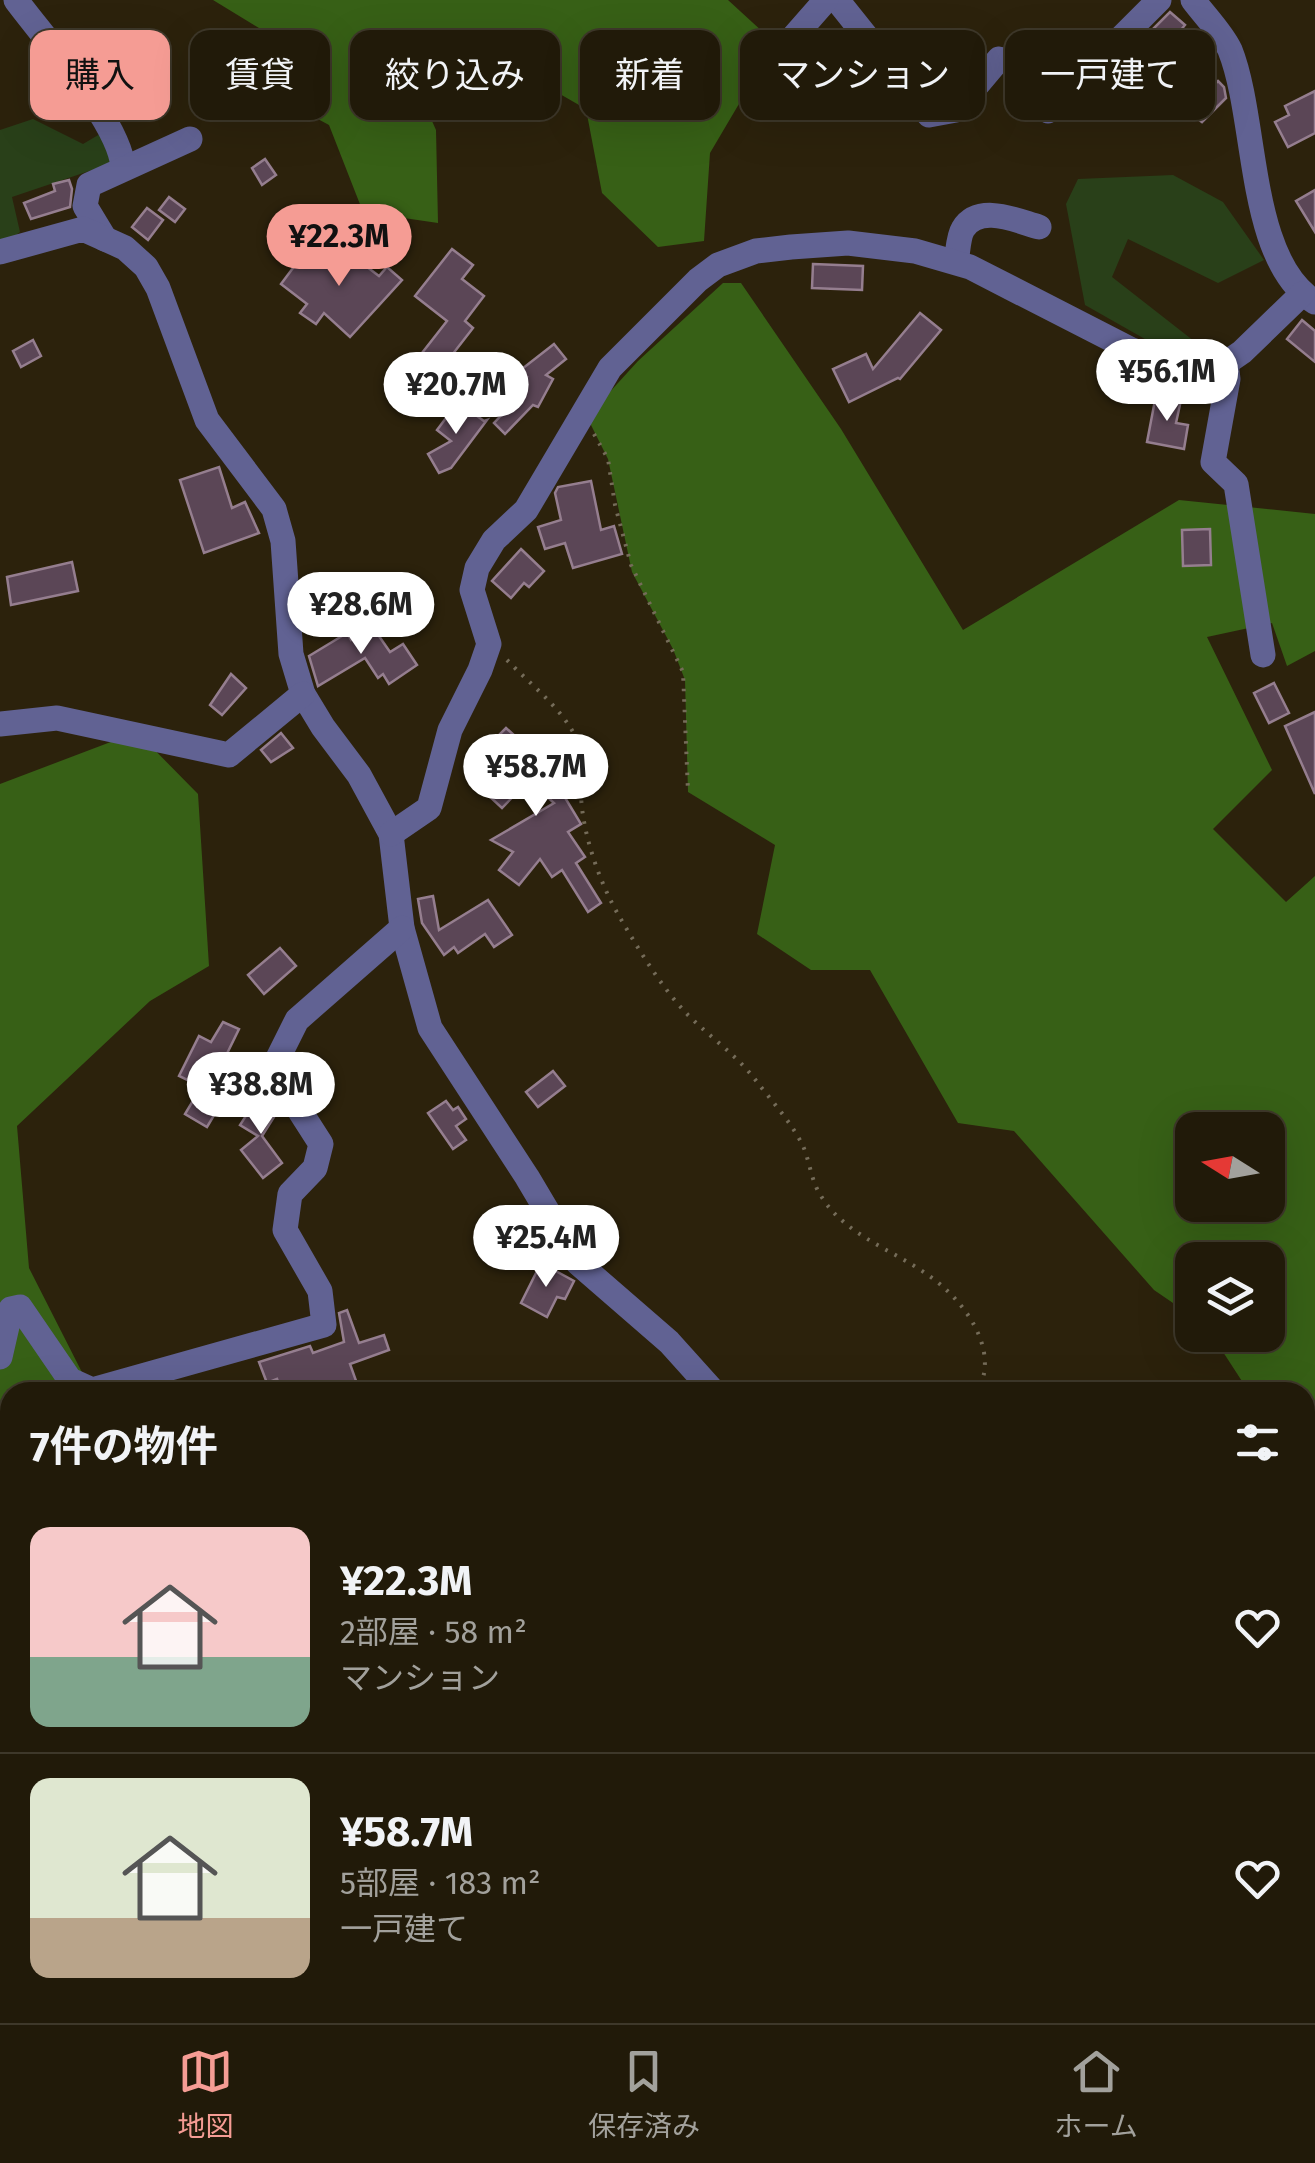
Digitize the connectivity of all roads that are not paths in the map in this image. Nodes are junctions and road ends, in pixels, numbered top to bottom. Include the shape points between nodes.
1 (16, 0) edge
2 (826, 0) edge
3 (837, 0) edge
4 (1159, 0) edge
5 (1193, 0) edge
6 (800, 30) edge
7 (1129, 30) edge
8 (1000, 59) dead end
9 (190, 139) dead end
10 (124, 168) junction
11 (1039, 227) dead end
12 (105, 239) junction
13 (0, 252) edge
14 (956, 262) junction
15 (1308, 298) edge
16 (1226, 363) junction
17 (1263, 654) dead end
18 (303, 694) junction
19 (0, 724) edge
20 (391, 834) junction
21 (402, 928) junction
22 (0, 1357) edge
23 (74, 1382) edge
24 (121, 1382) edge
25 (705, 1382) edge

1 - 10 street via 111,128
2 - 6 street
3 - 8 street via 929,115 956,110
4 - 7 street
5 - 15 street via 1229,48 1261,206 1274,246
9 - 10 street
10 - 12 street via 89,185 85,206
11 - 14 street via 978,216 963,230
12 - 13 street via 83,229
12 - 18 street via 146,267 207,420 274,509 283,541 290,654
14 - 16 street via 1132,350 1167,363
14 - 20 street via 848,244 756,250 698,280 610,368 526,510 494,540 477,568 472,590 489,644 450,730 429,808
15 - 16 street
16 - 17 street via 1212,462 1236,484
18 - 19 street via 228,756 58,718
18 - 20 street
20 - 21 street
21 - 24 street via 297,1020 277,1060 280,1080 321,1144 315,1168 290,1194 284,1230 320,1291 324,1325
21 - 25 street via 430,1028 578,1263
22 - 23 street via 11,1309 20,1306

